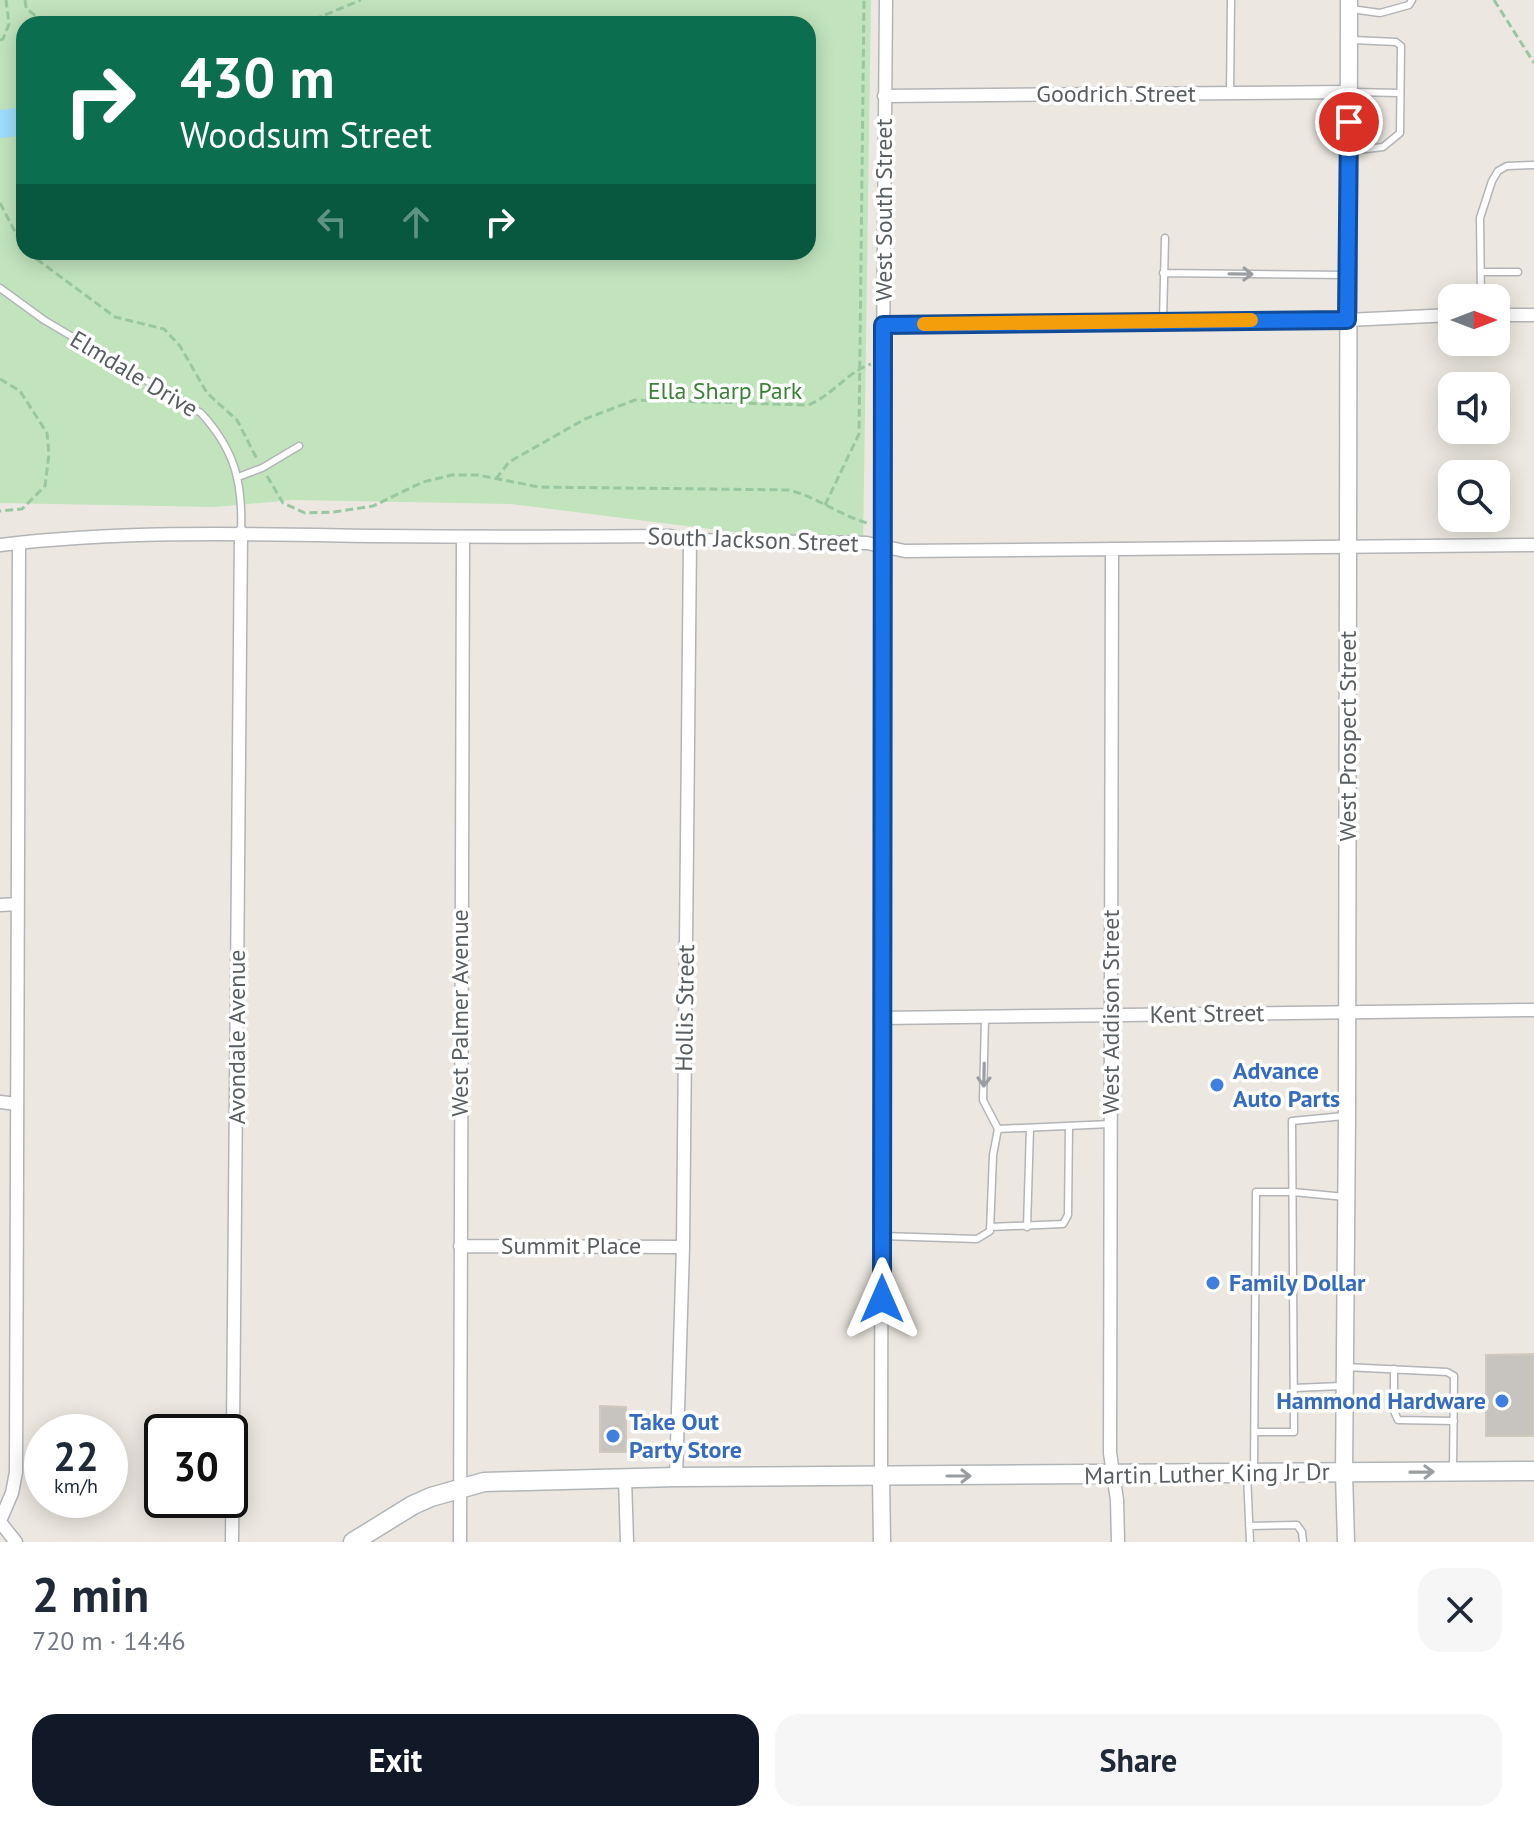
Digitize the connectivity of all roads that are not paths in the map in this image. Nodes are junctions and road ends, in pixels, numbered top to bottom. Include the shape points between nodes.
1 (886, 0) edge
2 (1231, 0) edge
3 (1412, 0) edge
4 (1349, 4) edge
5 (1349, 40) junction
6 (1349, 92) junction
7 (1230, 93) junction
8 (1400, 93) junction
9 (884, 96) junction
10 (1348, 151) junction
11 (1534, 165) edge
12 (1165, 238) dead end
13 (1481, 272) junction
14 (1518, 272) dead end
15 (1163, 273) junction
16 (1347, 275) junction
17 (1481, 284) edge
18 (0, 288) edge
19 (1510, 315) edge
20 (1534, 315) edge
21 (1438, 316) edge
22 (1347, 320) junction
23 (1163, 321) junction
24 (883, 325) junction
25 (299, 446) dead end
26 (238, 477) junction
27 (241, 532) junction
28 (463, 537) junction
29 (690, 540) junction
30 (19, 543) junction
31 (0, 545) edge
32 (1534, 545) edge
33 (883, 547) junction
34 (1348, 548) junction
35 (1112, 549) junction
36 (18, 904) junction
37 (0, 905) edge
38 (1534, 1010) edge
39 (1347, 1012) junction
40 (1110, 1016) junction
41 (985, 1017) junction
42 (881, 1018) junction
43 (0, 1102) edge
44 (17, 1104) junction
45 (1347, 1116) junction
46 (1111, 1124) junction
47 (1069, 1126) junction
48 (1030, 1128) junction
49 (998, 1129) junction
50 (1293, 1192) junction
51 (1345, 1197) junction
52 (990, 1227) junction
53 (1027, 1227) junction
54 (883, 1236) junction
55 (460, 1246) junction
56 (683, 1247) junction
57 (1345, 1367) junction
58 (1394, 1369) junction
59 (1345, 1386) junction
60 (1294, 1388) junction
61 (1454, 1421) junction
62 (1255, 1432) junction
63 (1534, 1471) edge
64 (1453, 1472) junction
65 (1344, 1473) junction
66 (1251, 1474) junction
67 (1113, 1475) junction
68 (676, 1477) junction
69 (881, 1477) junction
70 (625, 1478) junction
71 (460, 1489) junction
72 (0, 1522) edge
73 (1249, 1526) junction
74 (376, 1535) edge
75 (16, 1542) edge
76 (232, 1542) edge
77 (353, 1542) edge
78 (460, 1542) edge
79 (627, 1542) edge
80 (882, 1542) edge
81 (1118, 1542) edge
82 (1250, 1542) edge
83 (1303, 1542) edge
84 (1346, 1542) edge

1 - 9 street, West South Street
2 - 7 lane
3 - 4 lane via 1380,13
4 - 5 street, West Prospect Street
5 - 6 street, West Prospect Street
5 - 8 lane via 1401,46
6 - 7 street, Goodrich Street
6 - 8 lane
6 - 10 street, West Prospect Street
7 - 9 street, Goodrich Street
8 - 10 lane via 1400,133 1383,147
9 - 24 street, West South Street
10 - 16 street, West Prospect Street
11 - 13 lane via 1507,166 1492,181 1480,218
12 - 15 lane
13 - 14 lane
13 - 17 lane
15 -> 16 lane
15 - 23 lane
16 - 22 street, West Prospect Street
18 - 26 lane, Elmdale Drive via 201,413 224,441
19 - 20 street
21 - 22 street
22 - 23 street
22 - 34 street, West Prospect Street
23 - 24 street
24 - 33 street, West South Street
25 - 26 lane
26 - 27 lane, Elmdale Drive
27 - 28 street, South Jackson Street
27 - 30 street, South Jackson Street
27 - 76 street, Avondale Avenue
28 - 29 street, South Jackson Street
28 - 55 street, West Palmer Avenue
29 - 33 street, South Jackson Street
29 - 56 street, Hollis Street
30 - 31 street, South Jackson Street
30 - 36 street
32 - 34 street, South Jackson Street
33 - 35 street, South Jackson Street
33 - 42 street, West South Street
34 - 35 street, South Jackson Street
34 - 39 street, West Prospect Street
35 - 40 street, West Addison Street
36 - 37 street
36 - 44 street
38 - 39 street, Kent Street
39 - 40 street, Kent Street
39 - 45 street, West Prospect Street
40 - 41 street, Kent Street
40 - 46 street, West Addison Street
41 - 42 street, Kent Street
41 -> 49 lane via 983,1100
42 - 54 street, West South Street
43 - 44 street
44 - 72 street via 16,1472
45 - 50 lane via 1292,1121
45 - 51 street, West Prospect Street
46 - 47 lane
46 - 67 street, West Addison Street
47 - 48 lane
47 - 53 lane via 1068,1215 1063,1224
48 - 49 lane
48 - 53 lane
49 - 52 lane
50 - 51 lane
50 - 60 lane
50 - 62 lane via 1256,1192
51 - 57 street, West Prospect Street
52 - 53 lane
52 - 54 lane via 977,1239
54 - 69 street, West South Street
55 - 56 street, Summit Place
55 - 71 street, West Palmer Avenue
56 - 68 street, Hollis Street
57 - 58 lane
57 - 59 street, West Prospect Street
58 - 61 lane via 1454,1376
58 - 61 lane via 1398,1420
59 - 60 lane
59 - 65 street, West Prospect Street
60 - 62 lane via 1294,1432
61 - 64 lane
62 - 66 lane
63 - 64 main road, Martin Luther King Jr Dr
65 -> 64 main road, Martin Luther King Jr Dr
65 - 66 main road, Martin Luther King Jr Dr
65 - 84 street, West Prospect Street
66 - 67 main road, Martin Luther King Jr Dr
66 - 73 lane
69 -> 67 main road, Martin Luther King Jr Dr
67 - 81 street, West Addison Street
68 - 69 main road, Martin Luther King Jr Dr
68 - 70 main road, Martin Luther King Jr Dr
69 - 80 street
70 - 71 main road, Martin Luther King Jr Dr via 484,1482
70 - 79 street
71 - 74 main road, Martin Luther King Jr Dr via 422,1501
71 - 78 street, West Palmer Avenue
72 - 75 street
73 - 82 lane
73 - 83 lane via 1297,1525
74 - 77 main road, Martin Luther King Jr Dr

